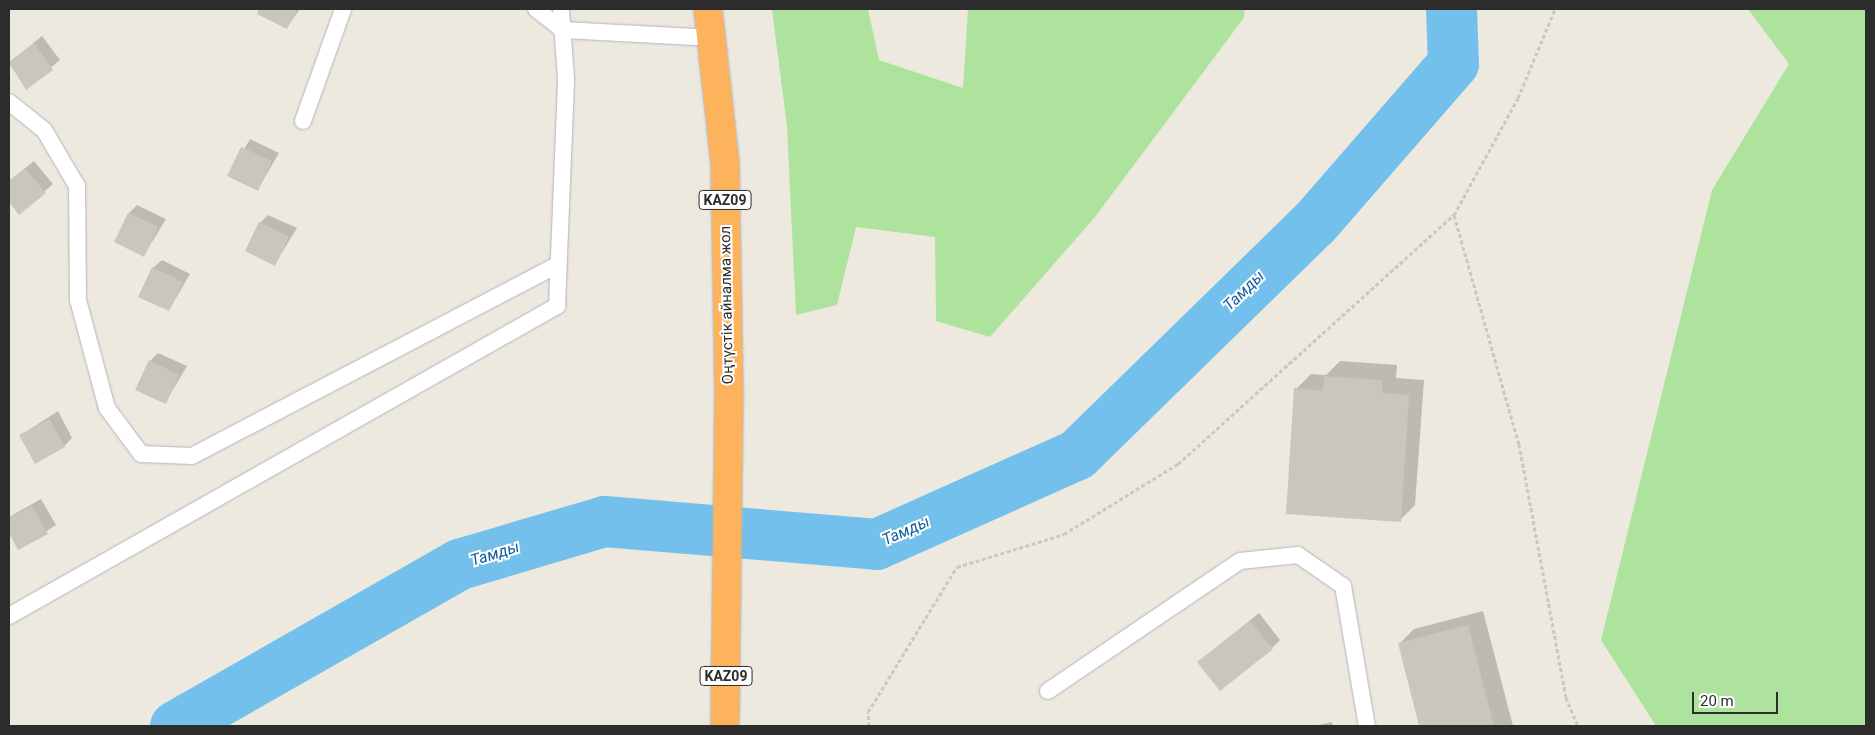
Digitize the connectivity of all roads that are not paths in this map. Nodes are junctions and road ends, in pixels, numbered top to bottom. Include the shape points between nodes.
1 (343, 9) edge
2 (536, 9) edge
3 (561, 9) edge
4 (708, 9) edge
5 (563, 30) junction
6 (714, 38) junction
7 (9, 102) edge
8 (303, 121) dead end
9 (558, 265) junction
10 (9, 616) edge
11 (1048, 691) dead end
12 (725, 726) edge
13 (1368, 726) edge

1 - 8 lane
2 - 5 lane
3 - 5 lane
4 - 6 highway, Оңтүстік айналма жол / KAZ09
5 - 6 lane
5 - 9 lane via 566,79
6 - 12 highway, Оңтүстік айналма жол / KAZ09 via 725,164 729,392
7 - 9 lane via 44,130 77,186 78,300 107,408 141,454 192,456
9 - 10 lane via 557,306
11 - 13 lane via 1240,561 1298,555 1343,586

